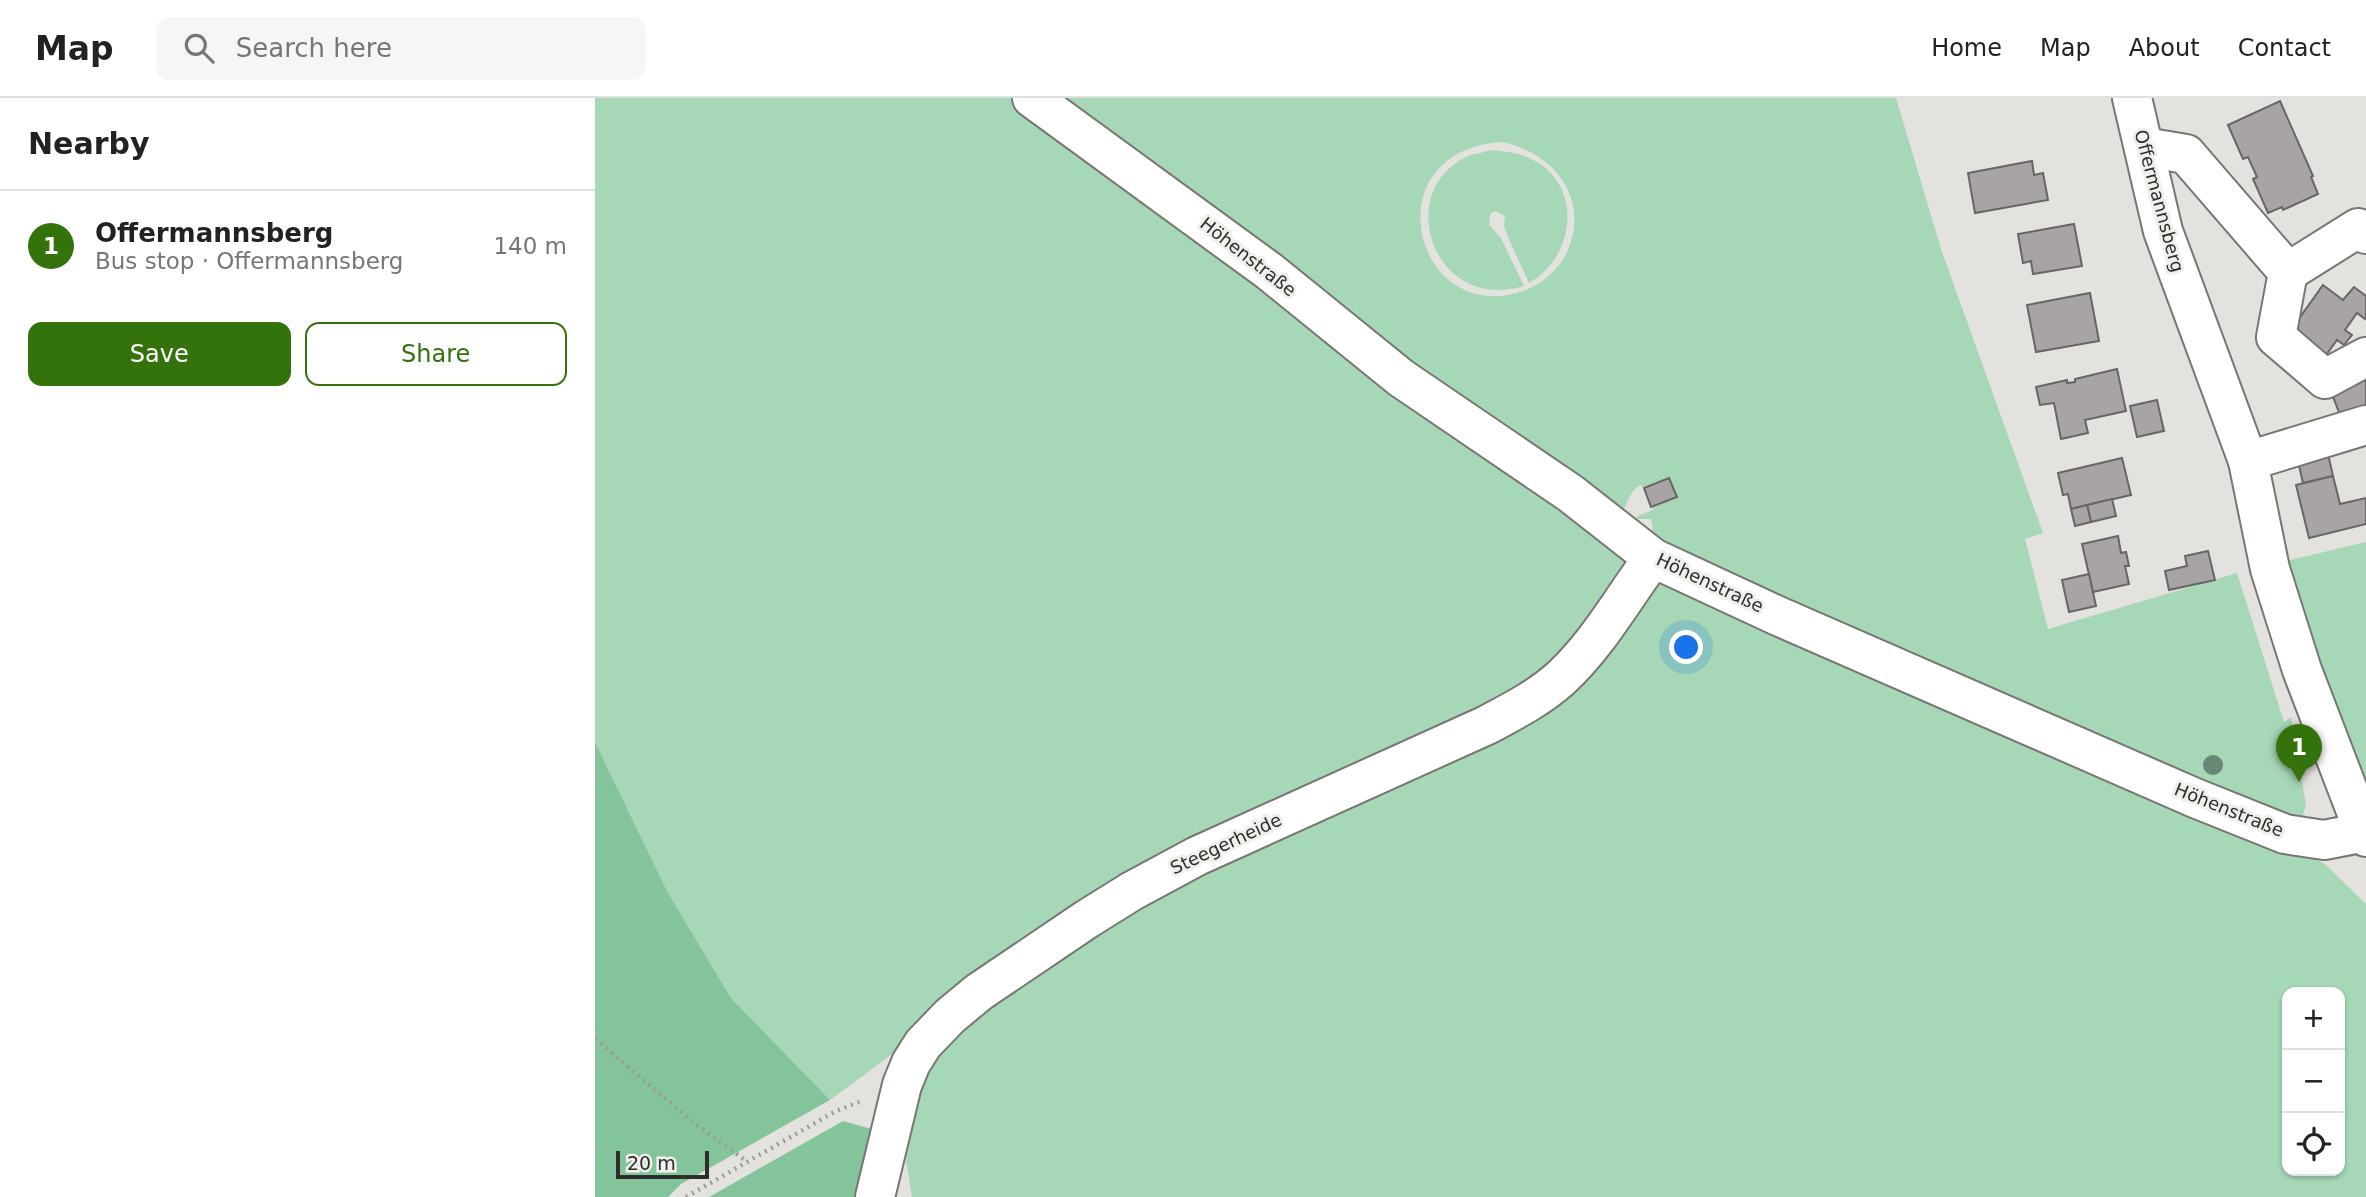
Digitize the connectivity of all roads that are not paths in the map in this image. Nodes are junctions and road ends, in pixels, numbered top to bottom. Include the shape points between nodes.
1 (1033, 98) edge
2 (2131, 98) edge
3 (2144, 147) junction
4 (2366, 234) edge
5 (2288, 272) junction
6 (2366, 357) edge
7 (2366, 425) edge
8 (2248, 461) junction
9 (1653, 558) junction
10 (2366, 834) edge
11 (875, 1197) edge

1 - 9 street, Höhenstraße via 1269,271 1401,377 1570,493
2 - 3 street, Offermannsberg
3 - 5 street via 2186,153
3 - 8 street, Offermannsberg via 2164,231
4 - 5 street via 2358,228
5 - 6 street via 2276,337 2325,379
7 - 8 street
8 - 10 street, Offermannsberg via 2270,569 2302,670
9 - 10 street, Höhenstraße via 2285,834 2323,840
9 - 11 street, Steegerheide via 1581,658 1540,694 1487,725 1197,856 1132,891 979,992 923,1044 902,1085

